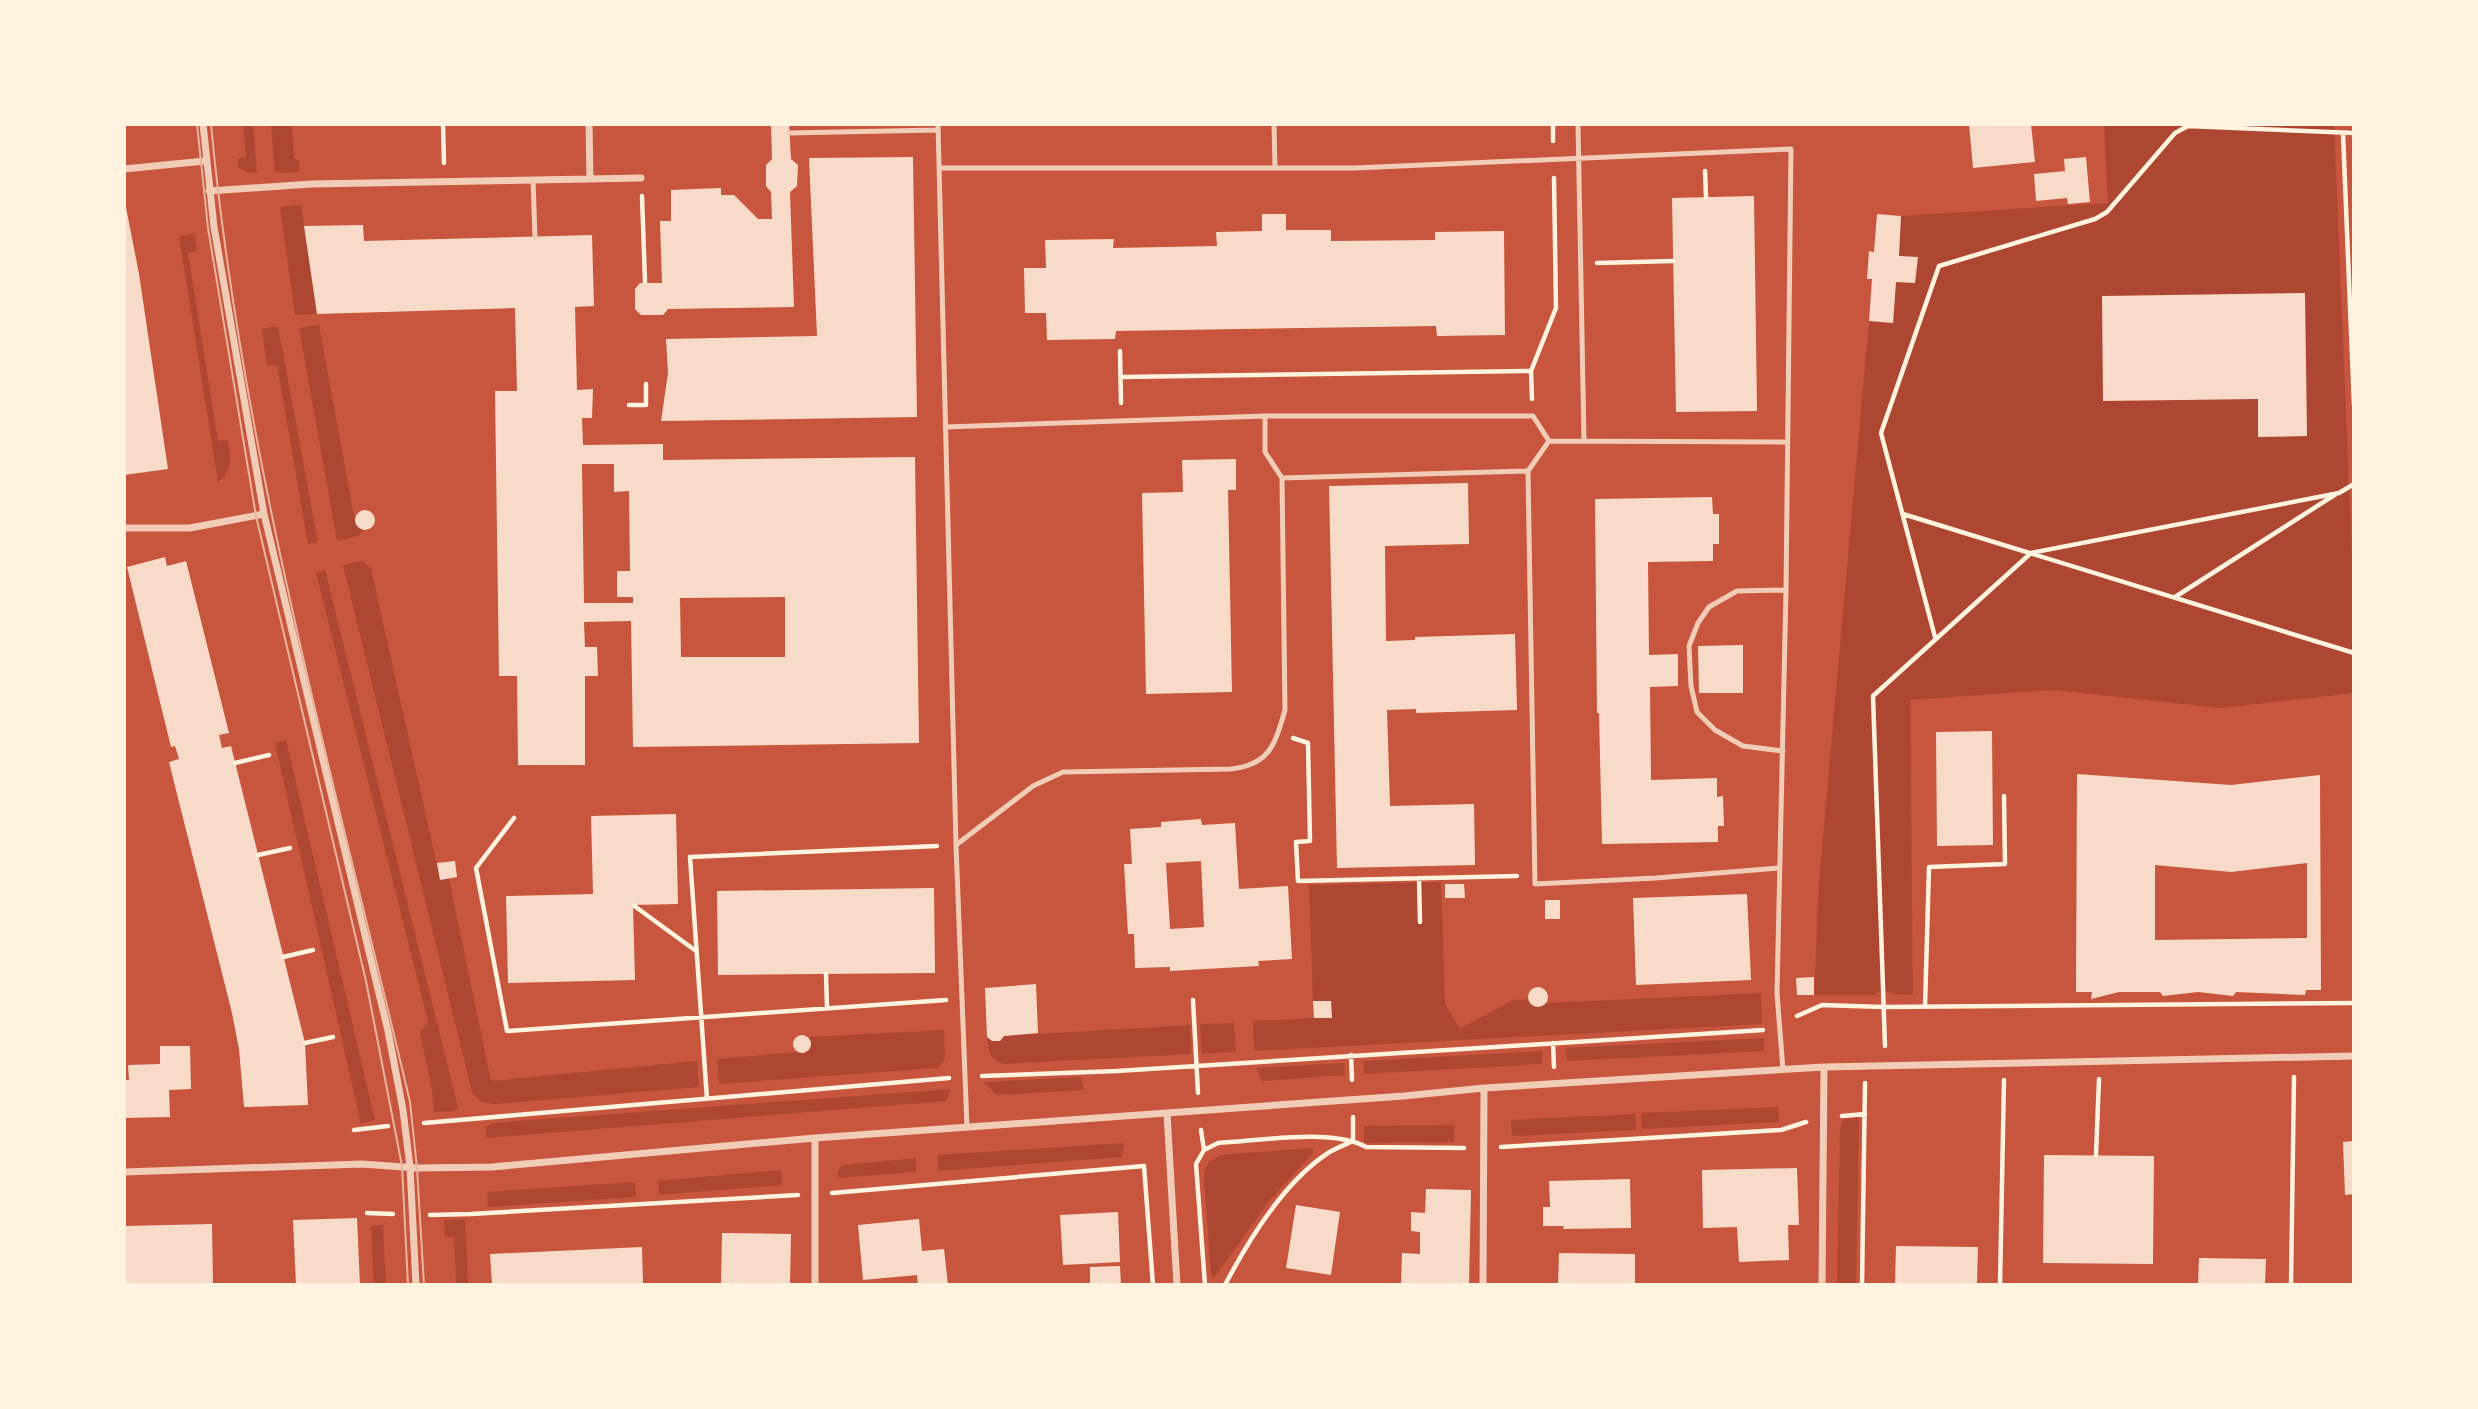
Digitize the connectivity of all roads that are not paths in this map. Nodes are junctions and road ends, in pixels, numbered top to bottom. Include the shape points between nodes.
1 (203, 124) edge
2 (589, 124) edge
3 (1274, 124) edge
4 (1578, 124) edge
5 (938, 127) edge
6 (789, 133) dead end
7 (1579, 159) junction
8 (205, 161) junction
9 (939, 168) junction
10 (1275, 168) junction
11 (124, 169) edge
12 (590, 178) junction
13 (640, 178) road end
14 (533, 180) junction
15 (209, 191) junction
16 (535, 237) dead end
17 (1265, 416) junction
18 (946, 427) junction
19 (1584, 440) junction
20 (1549, 441) junction
21 (1786, 442) junction
22 (1528, 471) junction
23 (1282, 478) junction
24 (264, 514) junction
25 (124, 528) edge
26 (1786, 590) junction
27 (1783, 751) junction
28 (956, 845) junction
29 (1779, 868) junction
30 (2354, 1056) edge
31 (1824, 1067) junction
32 (1783, 1070) junction
33 (1484, 1088) junction
34 (1167, 1113) junction
35 (967, 1128) junction
36 (815, 1138) junction
37 (410, 1167) junction
38 (124, 1172) edge
39 (416, 1285) edge
40 (815, 1285) edge
41 (1177, 1285) edge
42 (1483, 1285) edge
43 (1822, 1285) edge

1 - 8 street
2 - 12 street
3 - 10 lane
4 - 7 lane
5 - 6 lane
5 - 9 lane
7 - 10 lane
7 - 19 lane
7 - 21 lane via 1791,149
8 - 11 street
8 - 15 street
9 - 10 lane
9 - 18 lane
12 - 13 street
12 - 14 street
14 - 15 street via 311,184
14 - 16 lane
15 - 24 street
17 - 18 lane
17 - 20 lane via 1533,416
17 - 23 lane via 1265,452
18 - 28 lane
19 - 20 lane
19 - 21 lane
20 - 22 lane
21 - 26 lane
22 - 23 lane
22 - 29 lane via 1535,884
23 - 28 lane via 1285,710 1266,756 1248,767 1063,772 1033,786
24 - 25 street via 190,528
24 - 37 street via 388,1031
26 - 27 lane
26 - 27 lane via 1737,591 1709,607 1689,646 1690,686 1697,712 1715,730 1743,746
27 - 29 lane
28 - 35 lane
29 - 32 lane via 1777,993
30 - 31 street
31 - 32 street
31 - 43 street
32 - 33 street
33 - 34 street
33 - 42 street
34 - 35 street
34 - 41 street
35 - 36 street
36 - 37 street via 492,1167
36 - 40 street
37 - 38 street via 362,1164
37 - 39 street

